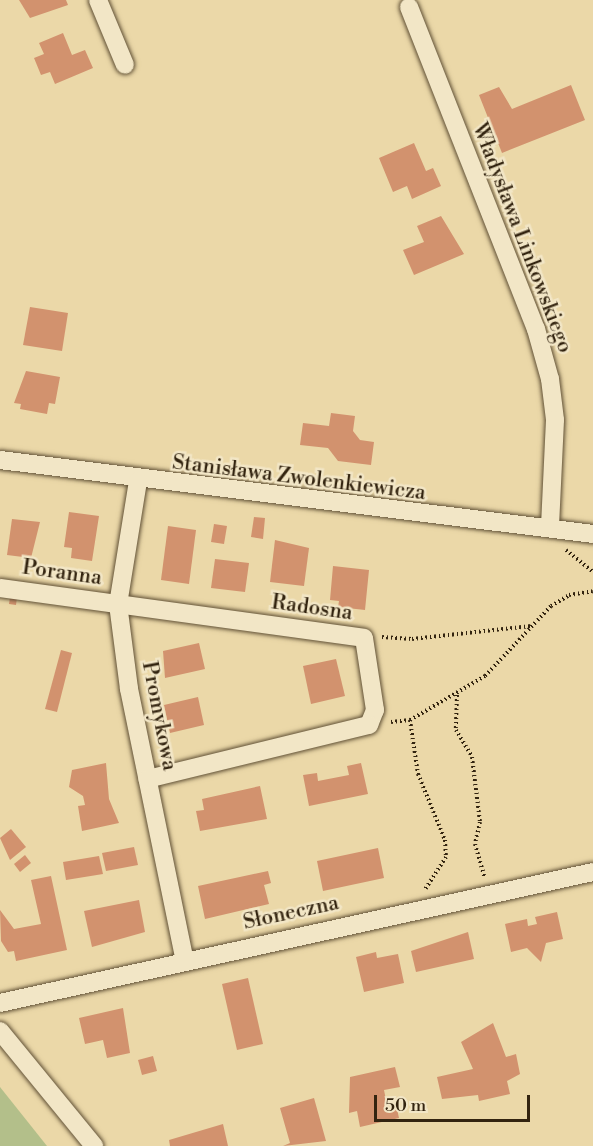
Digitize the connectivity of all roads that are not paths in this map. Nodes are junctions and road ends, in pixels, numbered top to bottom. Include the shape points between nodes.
1 (98, 0) edge
2 (409, 8) dead end
3 (125, 65) dead end
4 (0, 460) edge
5 (138, 481) junction
6 (550, 528) junction
7 (593, 534) edge
8 (0, 588) edge
9 (118, 604) junction
10 (147, 779) junction
11 (593, 873) edge
12 (184, 958) junction
13 (0, 1003) edge
14 (0, 1031) edge
15 (94, 1146) edge

1 - 3 street
2 - 6 street, Władysława Linkowskiego via 536,329 550,379 555,420
4 - 5 street, Stanisława Zwolenkiewicza
5 - 6 street, Stanisława Zwolenkiewicza
5 - 9 street, Promykowa
6 - 7 street, Stanisława Zwolenkiewicza
8 - 9 street, Poranna
9 - 10 street, Promykowa
9 - 10 street, Radosna via 364,638 375,710 369,725
10 - 12 street, Promykowa
11 - 12 street, Słoneczna
12 - 13 street, Słoneczna
14 - 15 street

